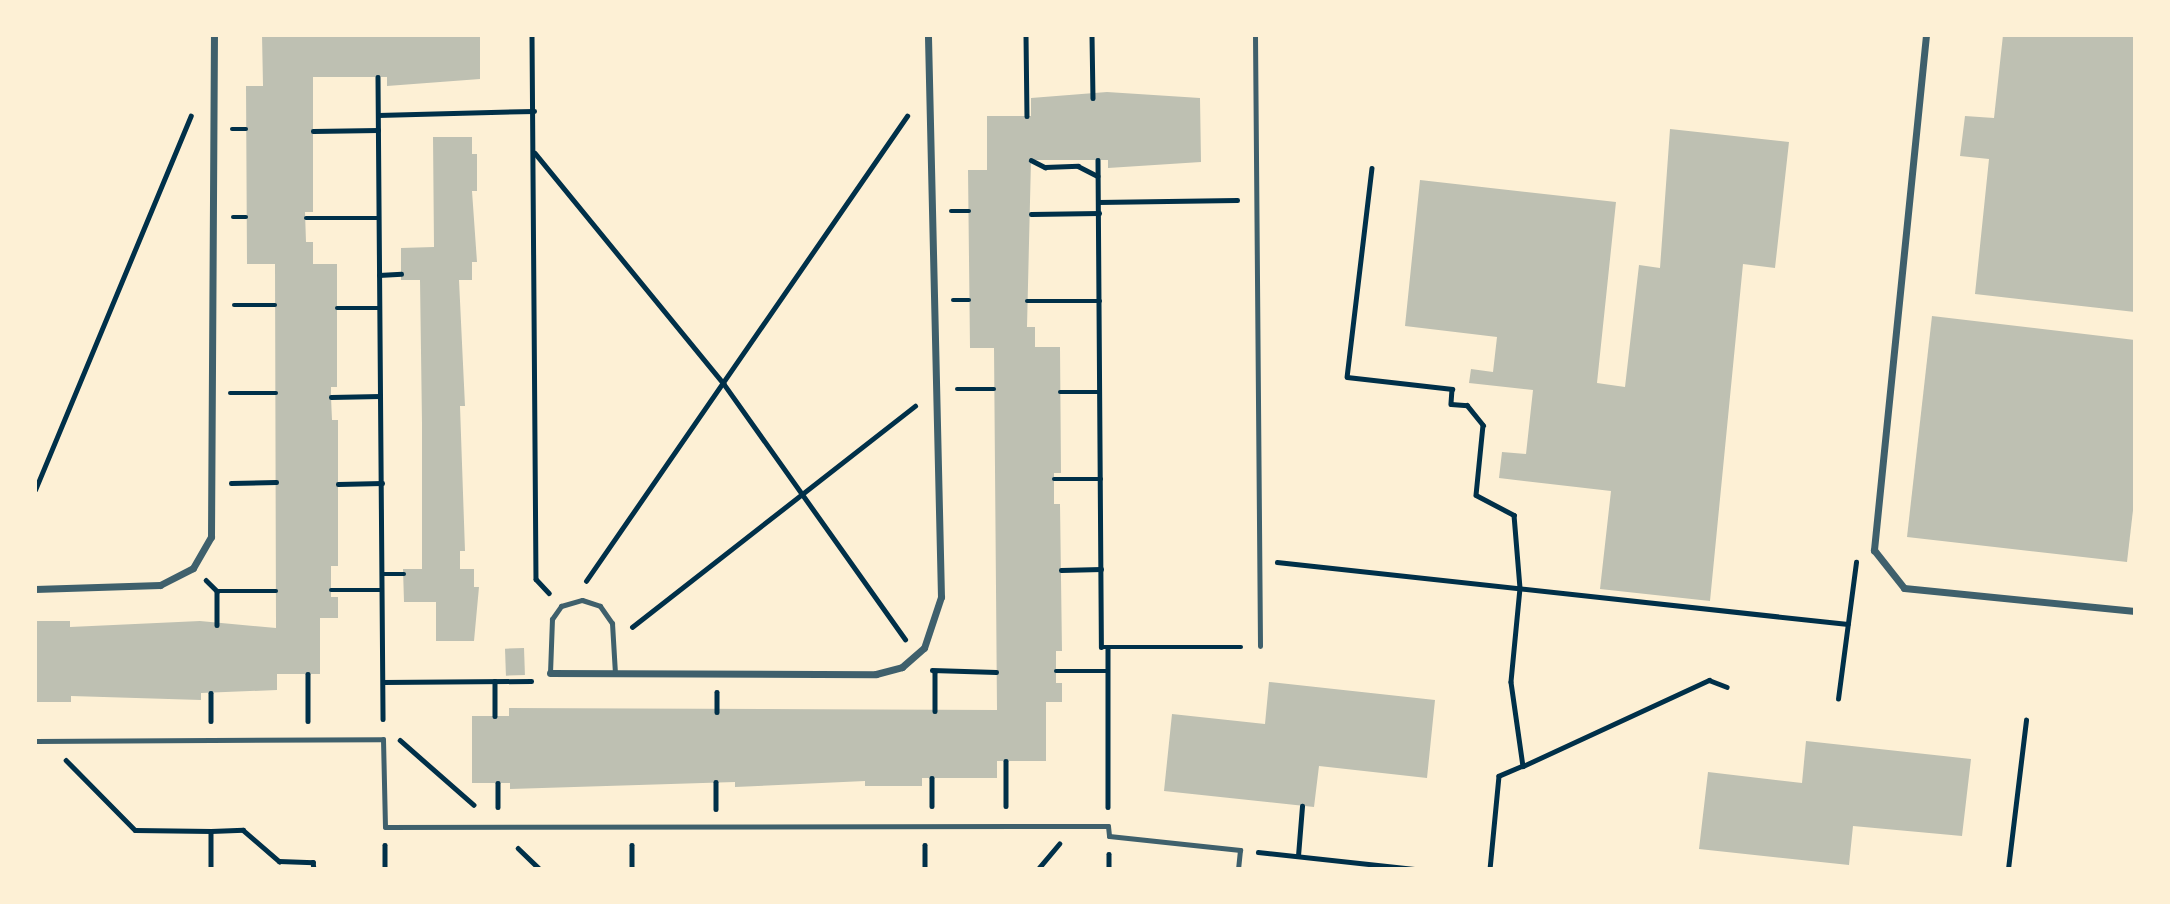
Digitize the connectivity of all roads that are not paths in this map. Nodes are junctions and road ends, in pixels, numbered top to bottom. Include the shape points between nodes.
1 (214, 35) edge
2 (928, 35) edge
3 (1255, 35) edge
4 (1926, 35) edge
5 (35, 589) edge
6 (2135, 611) edge
7 (1260, 646) road end
8 (550, 673) joint
9 (615, 673) junction
10 (35, 741) edge
11 (1238, 869) edge

1 - 5 street via 216,483 211,537 182,576 144,589
2 - 9 street via 941,597 934,630 917,656 876,674
3 - 7 lane
4 - 6 street via 1874,550 1904,588
8 - 9 street
8 - 9 lane via 550,629 561,606 577,601 607,613 615,640
10 - 11 lane via 383,739 384,827 1108,826 1109,836 1240,850

